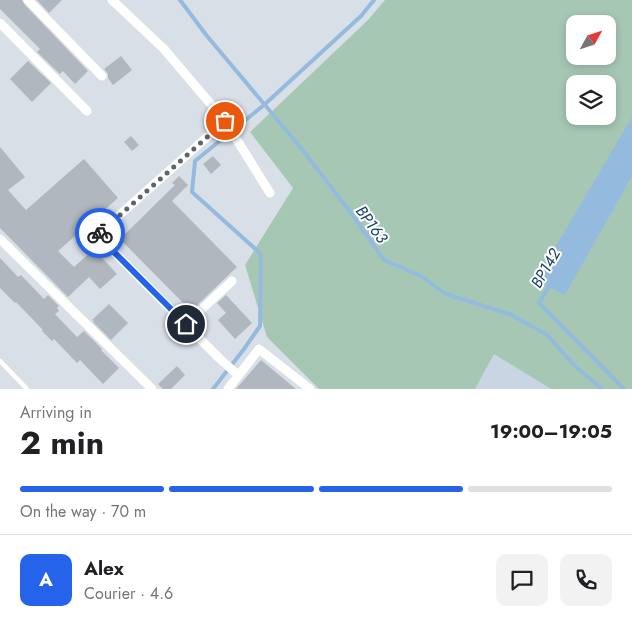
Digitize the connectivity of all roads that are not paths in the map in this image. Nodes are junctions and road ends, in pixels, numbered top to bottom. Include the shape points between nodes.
1 (28, 0) edge
2 (112, 0) edge
3 (0, 23) edge
4 (102, 76) dead end
5 (87, 112) dead end
6 (225, 121) junction
7 (270, 193) dead end
8 (0, 239) edge
9 (232, 281) dead end
10 (186, 324) junction
11 (0, 361) edge
12 (237, 373) junction
13 (27, 389) edge
14 (152, 389) edge
15 (228, 389) edge
16 (310, 389) edge

1 - 4 street
2 - 6 street via 164,49
3 - 5 street
6 - 7 street
6 - 10 street via 97,235
8 - 14 street
9 - 10 street
10 - 12 street
11 - 13 lane
12 - 15 street
12 - 16 street via 259,349

